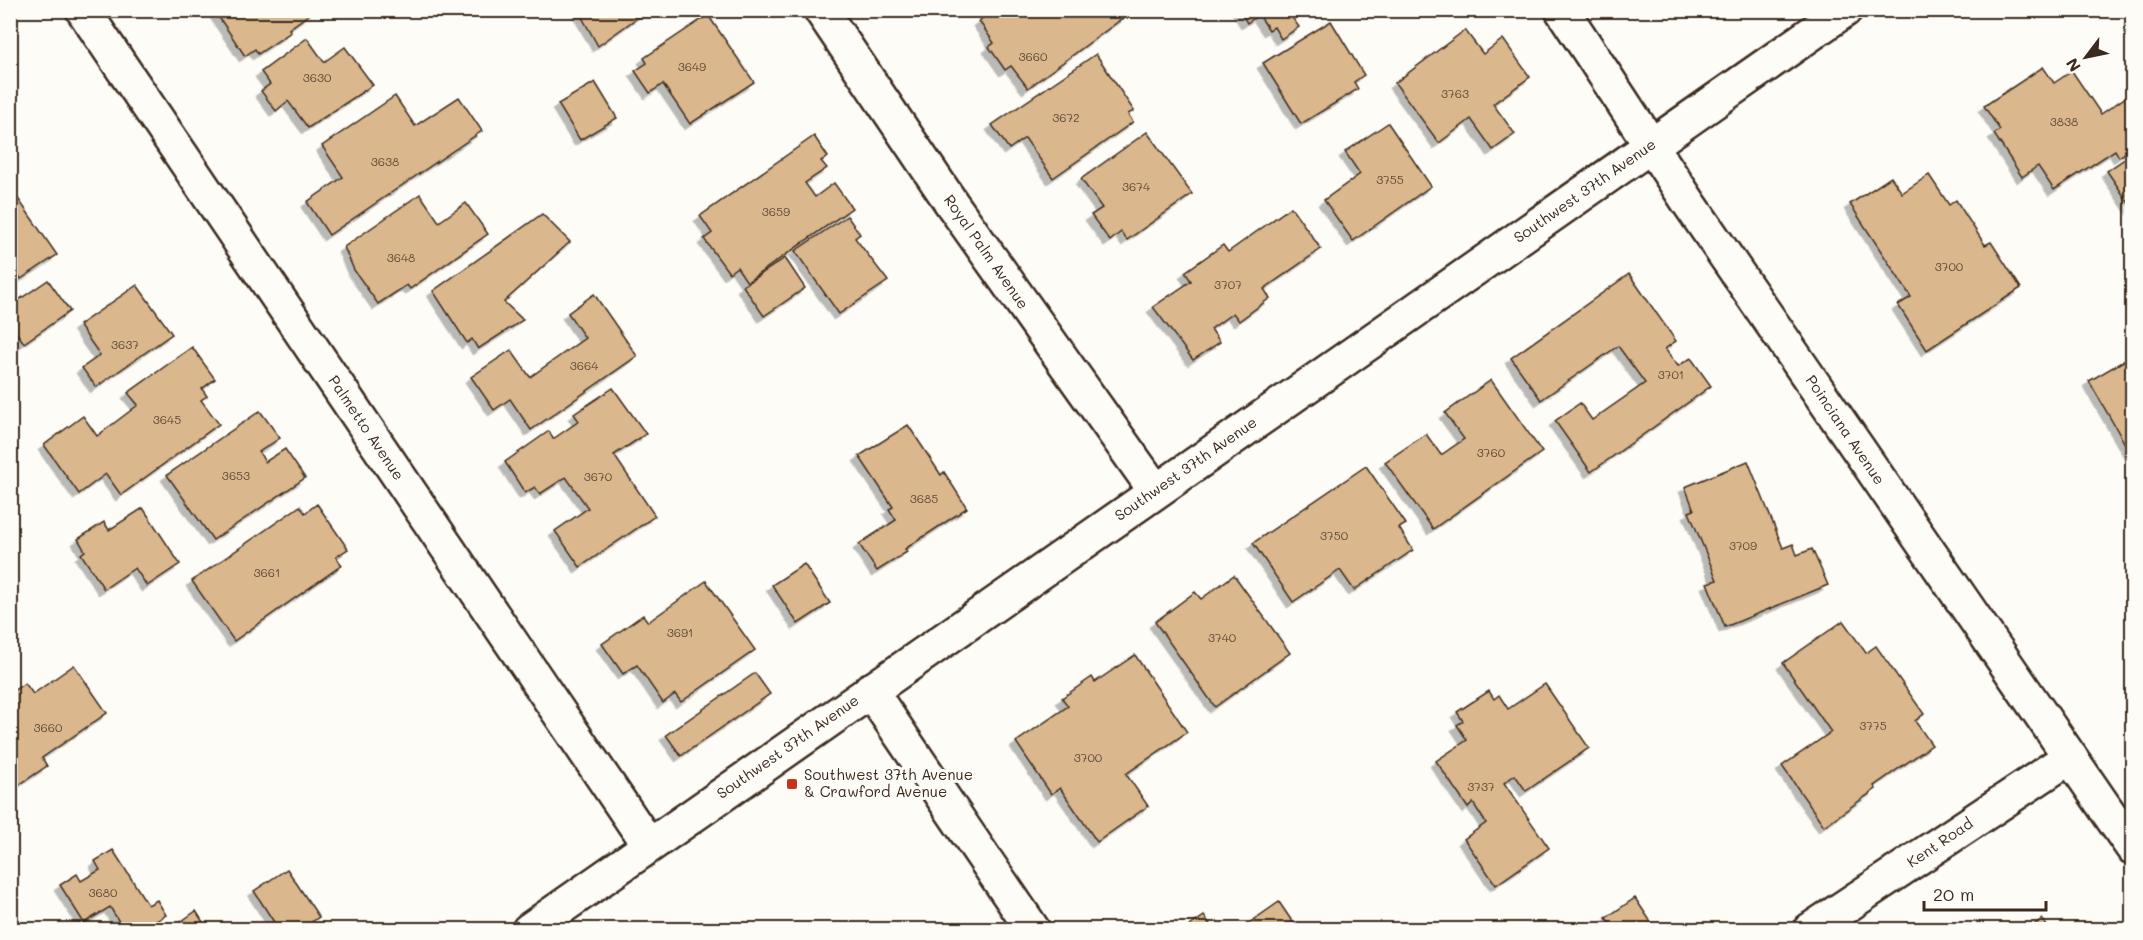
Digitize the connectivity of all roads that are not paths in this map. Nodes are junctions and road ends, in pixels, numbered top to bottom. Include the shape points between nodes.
1 (83, 10) edge
2 (820, 10) edge
3 (1562, 10) edge
4 (1845, 10) edge
5 (1652, 145) junction
6 (1155, 490) junction
7 (870, 690) junction
8 (2070, 757) junction
9 (648, 844) junction
10 (2133, 848) edge
11 (529, 930) edge
12 (1034, 930) edge
13 (1810, 930) edge

1 - 9 street, Palmetto Avenue
2 - 6 street, Royal Palm Avenue
3 - 5 street, Poinciana Avenue
4 - 5 street, Southwest 37th Avenue
5 - 6 street, Southwest 37th Avenue
5 - 8 street, Poinciana Avenue
6 - 7 street, Southwest 37th Avenue
7 - 9 street, Southwest 37th Avenue
7 - 12 street
8 - 10 street, Poinciana Avenue
8 - 13 street, Kent Road
9 - 11 street, Southwest 37th Avenue

